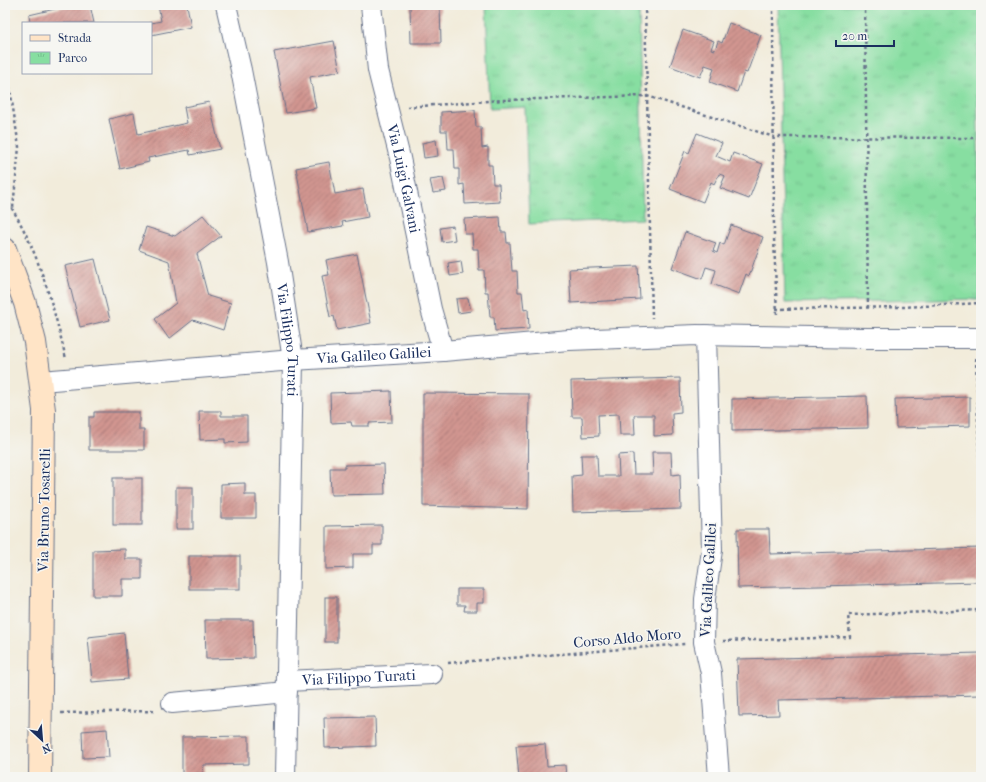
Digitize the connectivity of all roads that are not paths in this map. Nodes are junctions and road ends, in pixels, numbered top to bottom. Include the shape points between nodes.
1 (226, 5) edge
2 (371, 5) edge
3 (5, 248) edge
4 (706, 335) junction
5 (976, 338) road end
6 (443, 351) junction
7 (293, 360) junction
8 (41, 381) junction
9 (432, 674) road end
10 (287, 687) junction
11 (172, 703) dead end
12 (40, 777) edge
13 (285, 777) edge
14 (719, 777) edge

1 - 7 street, Via Filippo Turati via 277,254
2 - 6 street, Via Luigi Galvani via 378,70 400,158 431,309
3 - 8 street, Via Bruno Tosarelli via 26,303
4 - 5 street, Via Galileo Galilei
4 - 6 street, Via Galileo Galilei via 569,340
4 - 14 street, Via Galileo Galilei via 712,550 705,599 704,642 711,673
6 - 7 street, Via Galileo Galilei
7 - 8 street, Via Galileo Galilei
7 - 10 street, Via Filippo Turati
8 - 12 street, Via Bruno Tosarelli via 45,471
9 - 10 street, Via Filippo Turati
10 - 11 street, Via Filippo Turati
10 - 13 street, Via Filippo Turati

